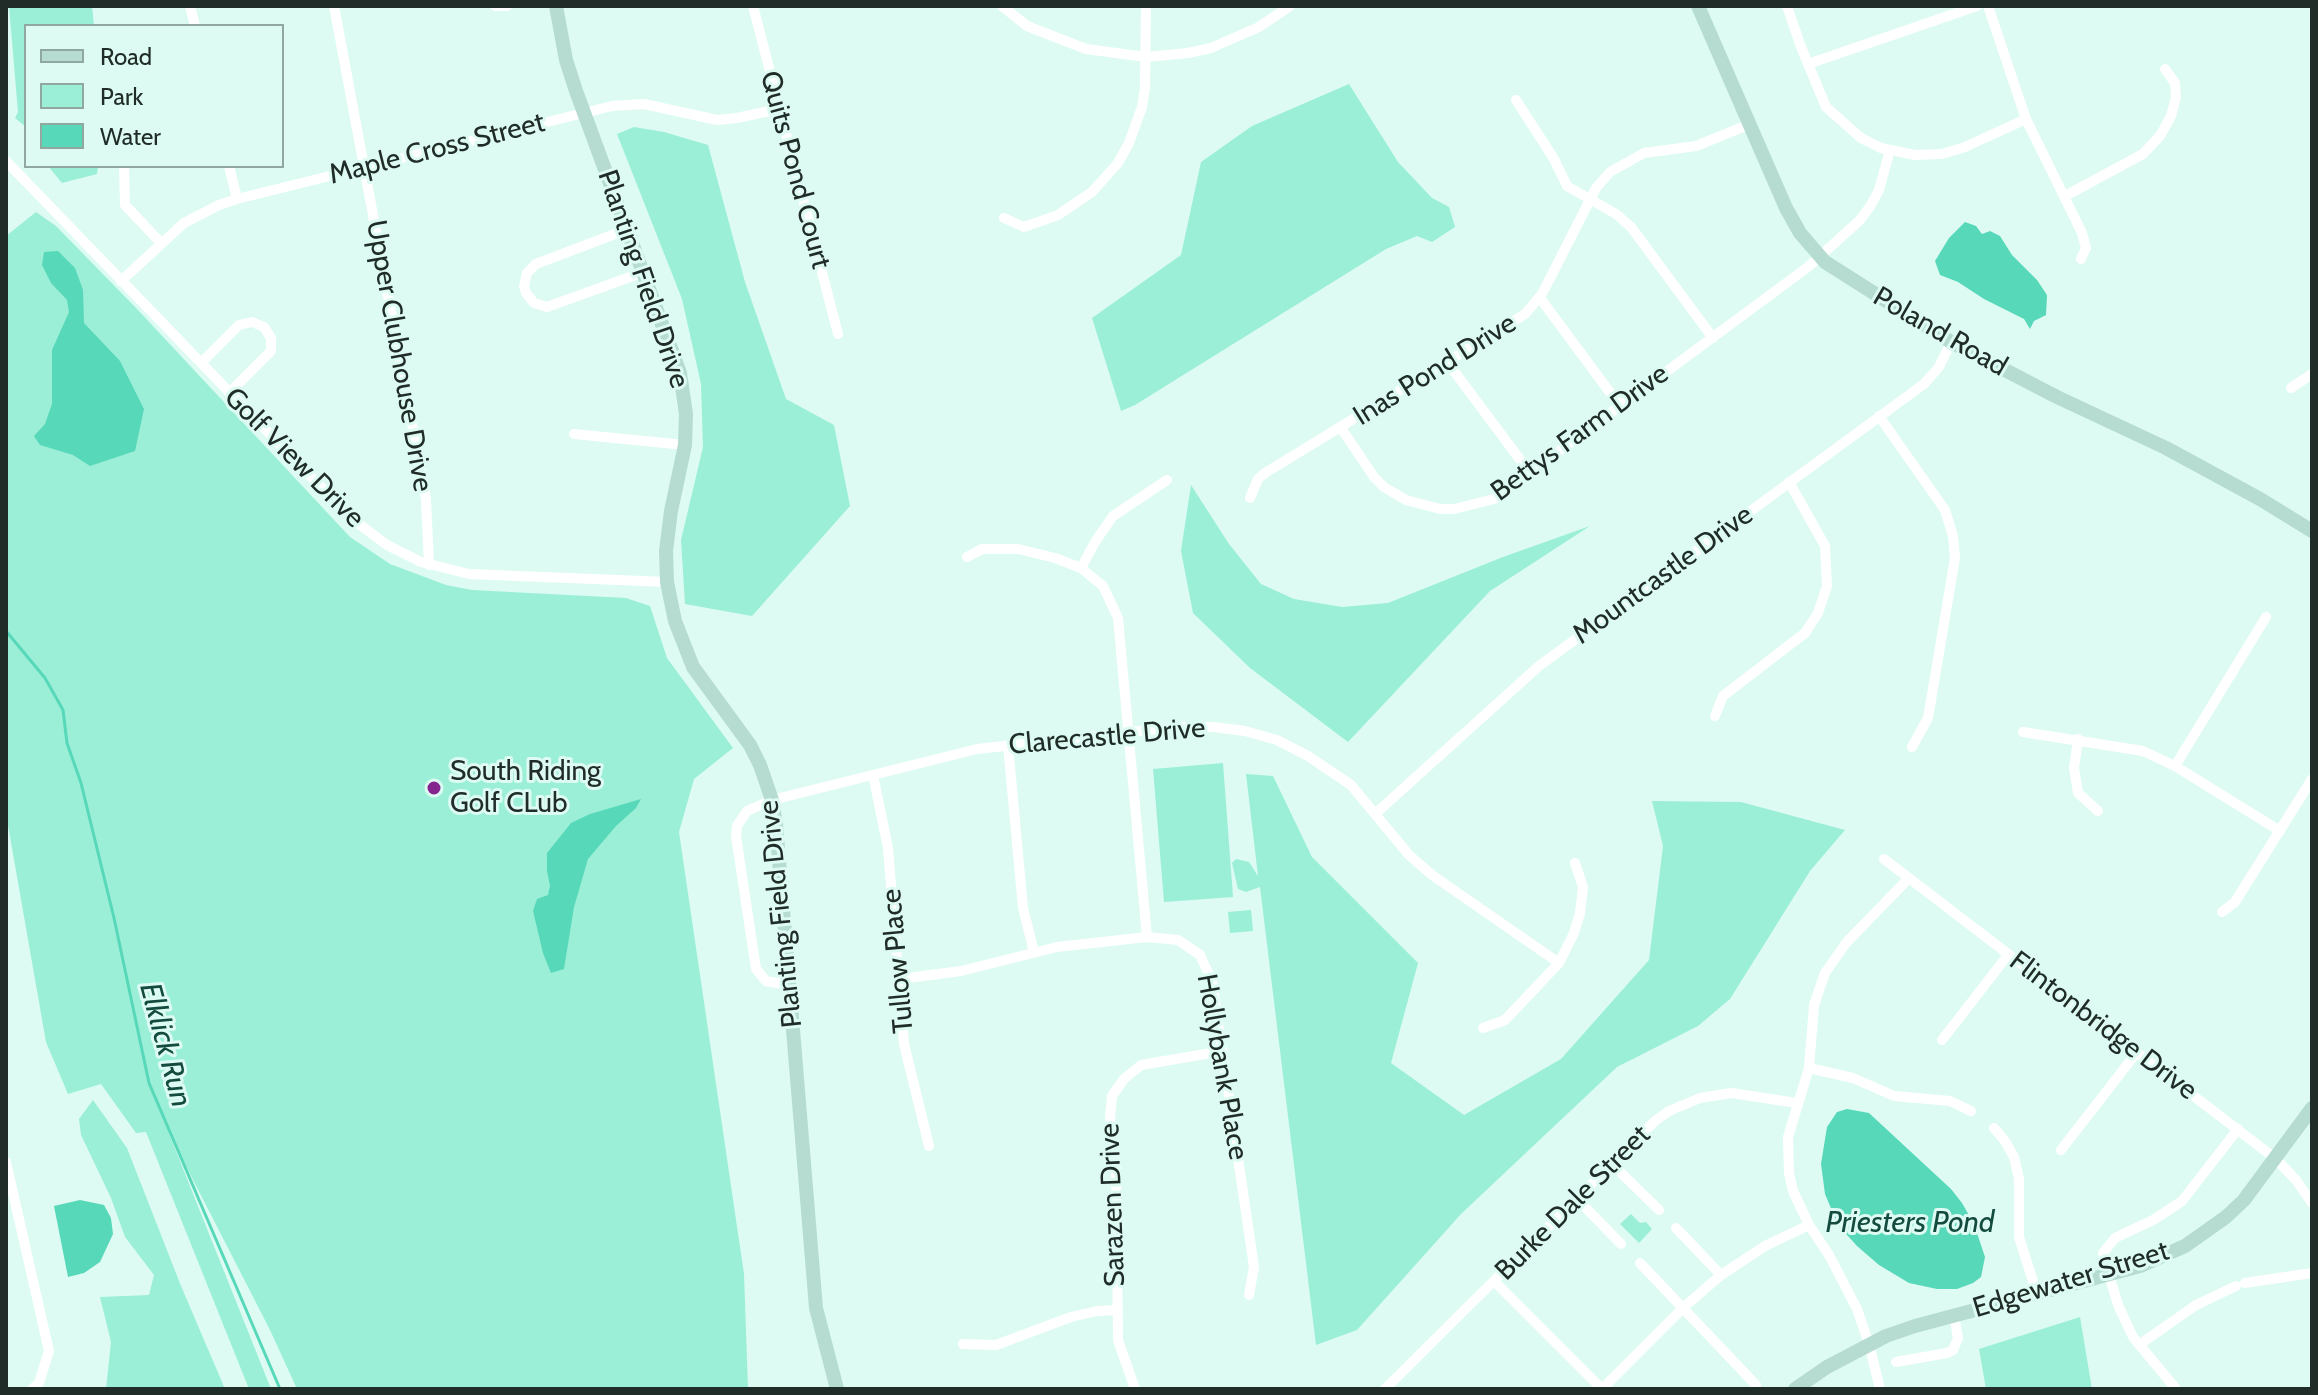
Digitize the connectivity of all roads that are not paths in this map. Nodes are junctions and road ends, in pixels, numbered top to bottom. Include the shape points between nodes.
1 (334, 6) edge
2 (495, 6) edge
3 (507, 6) edge
4 (556, 6) edge
5 (753, 6) edge
6 (1002, 6) edge
7 (1146, 6) edge
8 (1290, 6) edge
9 (1698, 6) edge
10 (1787, 6) edge
11 (1977, 6) edge
12 (1988, 6) edge
13 (1146, 57) junction
14 (1808, 64) junction
15 (2165, 69) dead end
16 (1516, 100) dead end
17 (779, 109) junction
18 (584, 113) junction
19 (2026, 119) junction
20 (1748, 125) junction
21 (1890, 150) junction
22 (6, 161) edge
23 (365, 167) junction
24 (124, 168) edge
25 (229, 168) edge
26 (11, 174) edge
27 (2065, 196) junction
28 (237, 199) junction
29 (1590, 199) junction
30 (1004, 218) dead end
31 (628, 229) junction
32 (161, 243) junction
33 (1820, 256) junction
34 (2081, 259) dead end
35 (644, 272) junction
36 (121, 281) junction
37 (1540, 298) junction
38 (838, 334) dead end
39 (1713, 338) junction
40 (1951, 342) junction
41 (201, 363) junction
42 (1448, 363) junction
43 (2312, 374) edge
44 (2291, 388) dead end
45 (229, 393) junction
46 (1620, 406) junction
47 (1879, 416) junction
48 (1341, 428) junction
49 (574, 434) dead end
50 (685, 445) junction
51 (1530, 473) junction
52 (1167, 480) dead end
53 (1789, 482) junction
54 (1250, 498) dead end
55 (2312, 531) edge
56 (967, 557) dead end
57 (429, 565) junction
58 (1081, 568) junction
59 (667, 582) junction
60 (2266, 617) dead end
61 (1715, 716) dead end
62 (2023, 732) dead end
63 (1128, 733) junction
64 (2078, 739) junction
65 (1008, 745) junction
66 (1912, 747) dead end
67 (2175, 766) junction
68 (873, 775) junction
69 (2312, 779) edge
70 (772, 800) junction
71 (2098, 811) dead end
72 (1375, 814) junction
73 (2280, 831) junction
74 (1884, 859) dead end
75 (1575, 863) dead end
76 (1909, 878) junction
77 (2222, 912) dead end
78 (1147, 937) junction
79 (1034, 952) junction
80 (2008, 955) junction
81 (1559, 963) junction
82 (900, 979) junction
83 (789, 985) junction
84 (1483, 1028) dead end
85 (1942, 1040) dead end
86 (1223, 1051) junction
87 (2137, 1052) junction
88 (1809, 1068) junction
89 (1797, 1103) junction
90 (2312, 1108) edge
91 (1971, 1111) dead end
92 (1994, 1128) dead end
93 (2238, 1129) junction
94 (929, 1146) dead end
95 (2061, 1150) dead end
96 (2276, 1159) junction
97 (6, 1162) edge
98 (1612, 1164) junction
99 (1577, 1199) junction
100 (2312, 1203) edge
101 (1659, 1210) dead end
102 (1809, 1225) junction
103 (1676, 1228) dead end
104 (1621, 1244) dead end
105 (2103, 1253) dead end
106 (1640, 1263) dead end
107 (2312, 1273) edge
108 (1721, 1275) junction
109 (2109, 1275) junction
110 (1494, 1281) junction
111 (2037, 1294) junction
112 (1249, 1295) dead end
113 (1684, 1307) junction
114 (1117, 1310) junction
115 (1954, 1315) junction
116 (963, 1344) dead end
117 (1869, 1344) junction
118 (2139, 1345) junction
119 (1896, 1362) dead end
120 (1756, 1385) dead end
121 (32, 1389) edge
122 (837, 1389) edge
123 (1135, 1389) edge
124 (1385, 1389) edge
125 (1602, 1389) edge
126 (1795, 1389) edge
127 (1880, 1389) edge
128 (2176, 1389) edge

1 - 23 street, Upper Clubhouse Drive
2 - 3 street
4 - 18 street, Planting Field Drive
5 - 17 street, Quits Pond Court
6 - 13 street via 1027,26 1086,49
7 - 13 street
8 - 13 street via 1211,48
9 - 20 street, Poland Road
10 - 14 street
11 - 14 street
12 - 19 street
13 - 30 street via 1136,125 1106,178 1075,205 1040,222 1024,227
14 - 21 street via 1826,107 1861,138
15 - 27 street via 2175,83 2176,97 2160,136 2143,154
16 - 29 street via 1567,186
17 - 18 street, Maple Cross Street via 717,120 644,104
17 - 38 street, Quits Pond Court
18 - 23 street, Maple Cross Street
18 - 31 street, Planting Field Drive
19 - 21 street via 1955,151 1915,155
19 - 27 street
20 - 29 street, Inas Pond Drive via 1696,146 1635,157 1602,180
20 - 33 street, Poland Road via 1786,208
21 - 33 street, Bettys Farm Drive via 1871,205
22 - 26 street, Golf View Drive
23 - 28 street, Maple Cross Street
23 - 57 street, Upper Clubhouse Drive via 426,499
24 - 32 street via 125,205
25 - 28 street
26 - 36 street, Golf View Drive
27 - 34 street via 2086,248
28 - 32 street, Maple Cross Street via 199,213
29 - 37 street, Inas Pond Drive
29 - 39 street via 1631,227
31 - 35 street, Planting Field Drive
31 - 35 street via 536,264 527,273 526,293 547,307
32 - 36 street, Maple Cross Street
33 - 39 street, Bettys Farm Drive
33 - 40 street, Poland Road
35 - 50 street, Planting Field Drive via 680,373
36 - 41 street, Golf View Drive
37 - 42 street, Inas Pond Drive via 1517,321
37 - 46 street
39 - 46 street, Bettys Farm Drive
40 - 47 street, Mountcastle Drive via 1924,384
40 - 55 street, Poland Road via 2166,448
41 - 45 street, Golf View Drive
41 - 45 street via 239,325 252,322 264,327 271,351
42 - 48 street, Inas Pond Drive
42 - 51 street
43 - 44 street
45 - 57 street, Golf View Drive via 351,518 387,545
46 - 51 street, Bettys Farm Drive
47 - 53 street, Mountcastle Drive
47 - 66 street via 1945,510 1953,536 1955,558 1928,718
48 - 51 street, Bettys Farm Drive via 1384,487 1422,506 1454,509 1481,504
48 - 54 street, Inas Pond Drive via 1265,473
49 - 50 street
50 - 59 street, Planting Field Drive via 668,531
52 - 58 street via 1113,516
53 - 61 street via 1825,546 1827,586 1805,633 1723,696
53 - 72 street, Mountcastle Drive via 1539,666
56 - 58 street via 982,549 1018,549
57 - 59 street, Golf View Drive via 488,576
58 - 63 street via 1103,586 1118,618
59 - 70 street, Planting Field Drive via 693,667 750,745
60 - 67 street
62 - 64 street
63 - 65 street, Clarecastle Drive
63 - 72 street, Clarecastle Drive via 1213,727 1277,740 1351,785
63 - 78 street
64 - 67 street via 2143,751
64 - 71 street via 2078,793
65 - 68 street, Clarecastle Drive
65 - 79 street via 1023,908
67 - 73 street
68 - 70 street, Clarecastle Drive
68 - 82 street, Tullow Place via 888,848
69 - 73 street
70 - 83 street, Planting Field Drive
70 - 83 street, Clarecastle Drive via 742,817 736,841 756,969 766,981
72 - 81 street, Clarecastle Drive via 1432,875
73 - 77 street via 2235,902
74 - 76 street, Flintonbridge Drive
75 - 81 street via 1583,887 1580,913
76 - 80 street, Flintonbridge Drive
76 - 88 street via 1846,943 1825,973 1814,1005
78 - 79 street, Hollybank Place
78 - 86 street, Hollybank Place via 1186,943 1204,961
79 - 82 street, Hollybank Place via 961,971
80 - 85 street
80 - 87 street, Flintonbridge Drive
81 - 84 street via 1505,1020
82 - 94 street, Tullow Place via 904,1044
83 - 122 street, Planting Field Drive via 816,1308
86 - 112 street, Hollybank Place via 1254,1267
86 - 114 street, Sarazen Drive via 1141,1065 1112,1096
87 - 93 street, Flintonbridge Drive
87 - 95 street
88 - 89 street
88 - 91 street via 1853,1078 1894,1096 1950,1101
89 - 98 street, Burke Dale Street via 1731,1093 1700,1098 1655,1121
89 - 102 street via 1788,1137 1789,1173
90 - 96 street, Edgewater Street
92 - 111 street via 2014,1157 2019,1237
93 - 96 street, Flintonbridge Drive
93 - 105 street via 2182,1201 2115,1238
96 - 100 street, Flintonbridge Drive
96 - 109 street, Edgewater Street via 2244,1200 2207,1232 2163,1257
97 - 121 street via 49,1351
98 - 99 street, Burke Dale Street
98 - 101 street
99 - 104 street
99 - 110 street, Burke Dale Street
102 - 108 street
102 - 117 street via 1844,1281
103 - 108 street
106 - 113 street
107 - 118 street via 2240,1285 2196,1305
108 - 113 street
109 - 111 street, Edgewater Street
109 - 118 street
110 - 124 street, Burke Dale Street
110 - 125 street
111 - 115 street, Edgewater Street
113 - 120 street
113 - 125 street
114 - 116 street via 1084,1313 996,1345
114 - 123 street, Sarazen Drive via 1122,1357
115 - 117 street, Edgewater Street
115 - 119 street via 1958,1338 1953,1350
117 - 126 street, Edgewater Street
117 - 127 street
118 - 128 street

